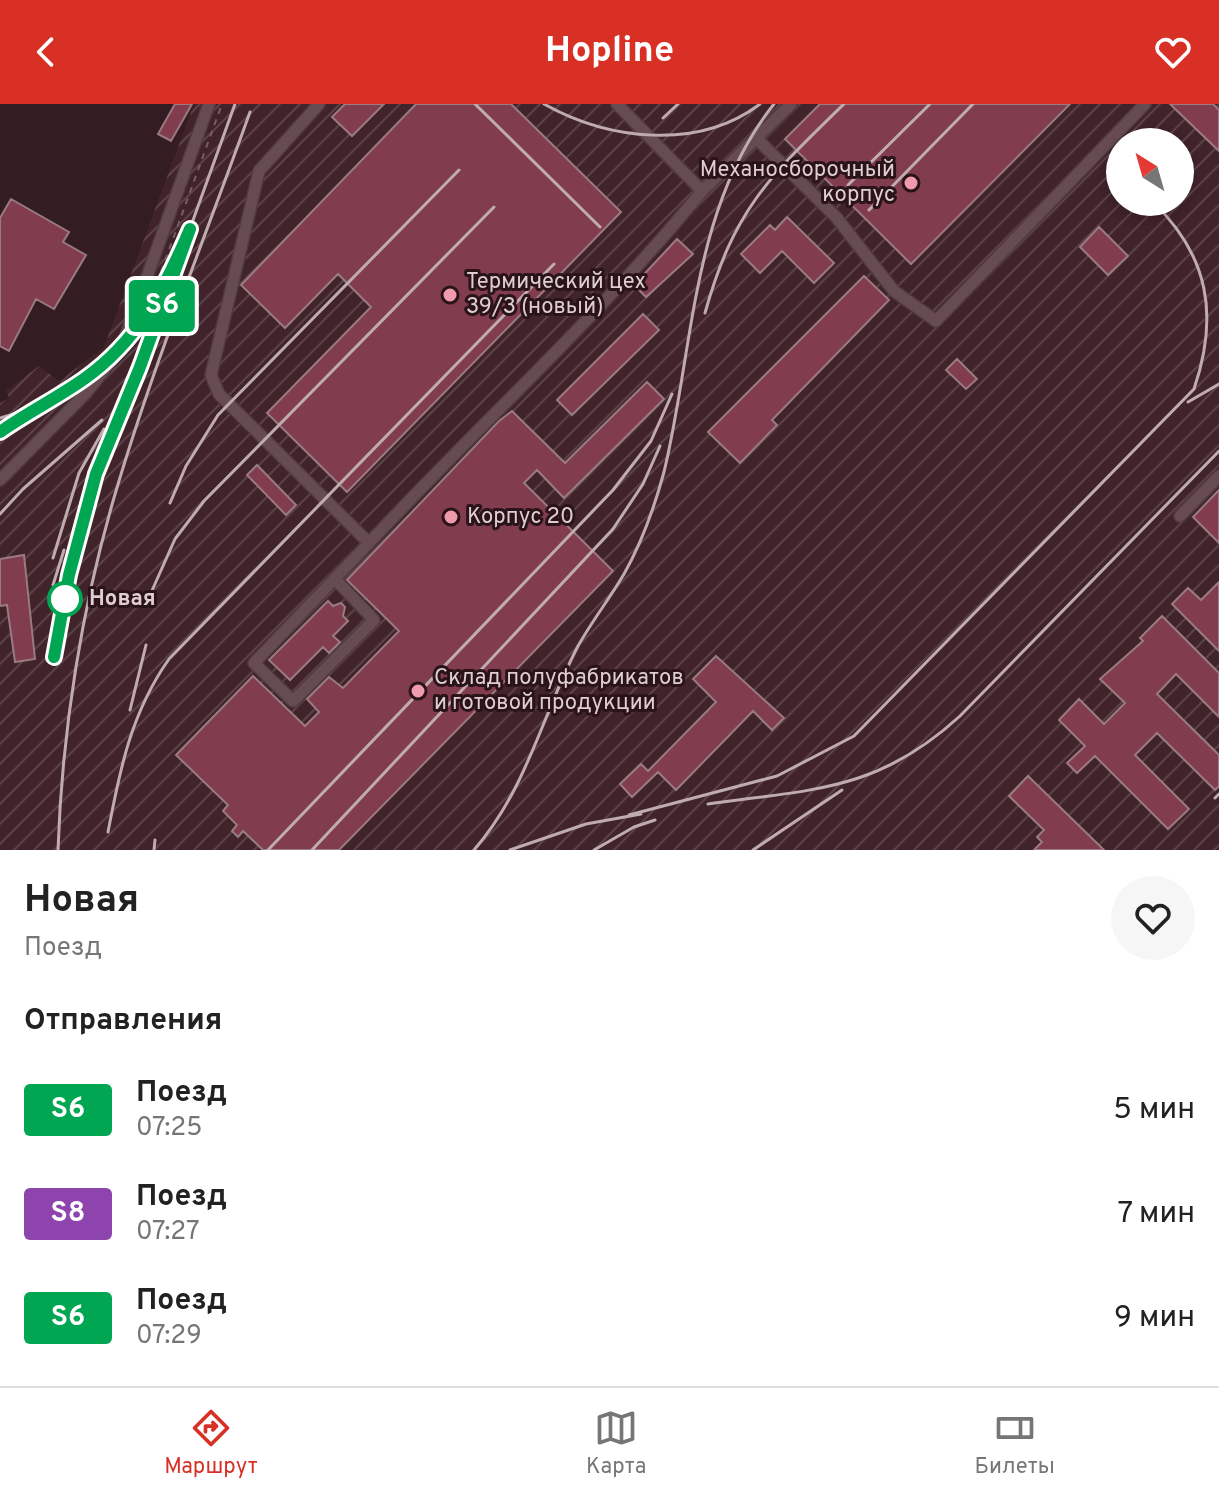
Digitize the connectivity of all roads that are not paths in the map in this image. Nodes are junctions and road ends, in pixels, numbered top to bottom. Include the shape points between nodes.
1 (209, 104) edge
2 (319, 104) edge
3 (617, 104) edge
4 (791, 104) edge
5 (1145, 104) edge
6 (757, 139) junction
7 (702, 191) junction
8 (1219, 476) edge
9 (0, 480) edge
10 (1180, 516) dead end
11 (369, 543) junction
12 (336, 580) junction

1 - 9 lane via 121,349 86,393
2 - 11 lane via 259,171 211,375 219,394
3 - 7 lane
4 - 6 lane
5 - 6 lane via 936,321 894,291 836,217
6 - 7 lane
7 - 11 lane via 645,261
8 - 10 lane
11 - 12 lane
12 - 12 lane via 254,663 293,701 374,620

